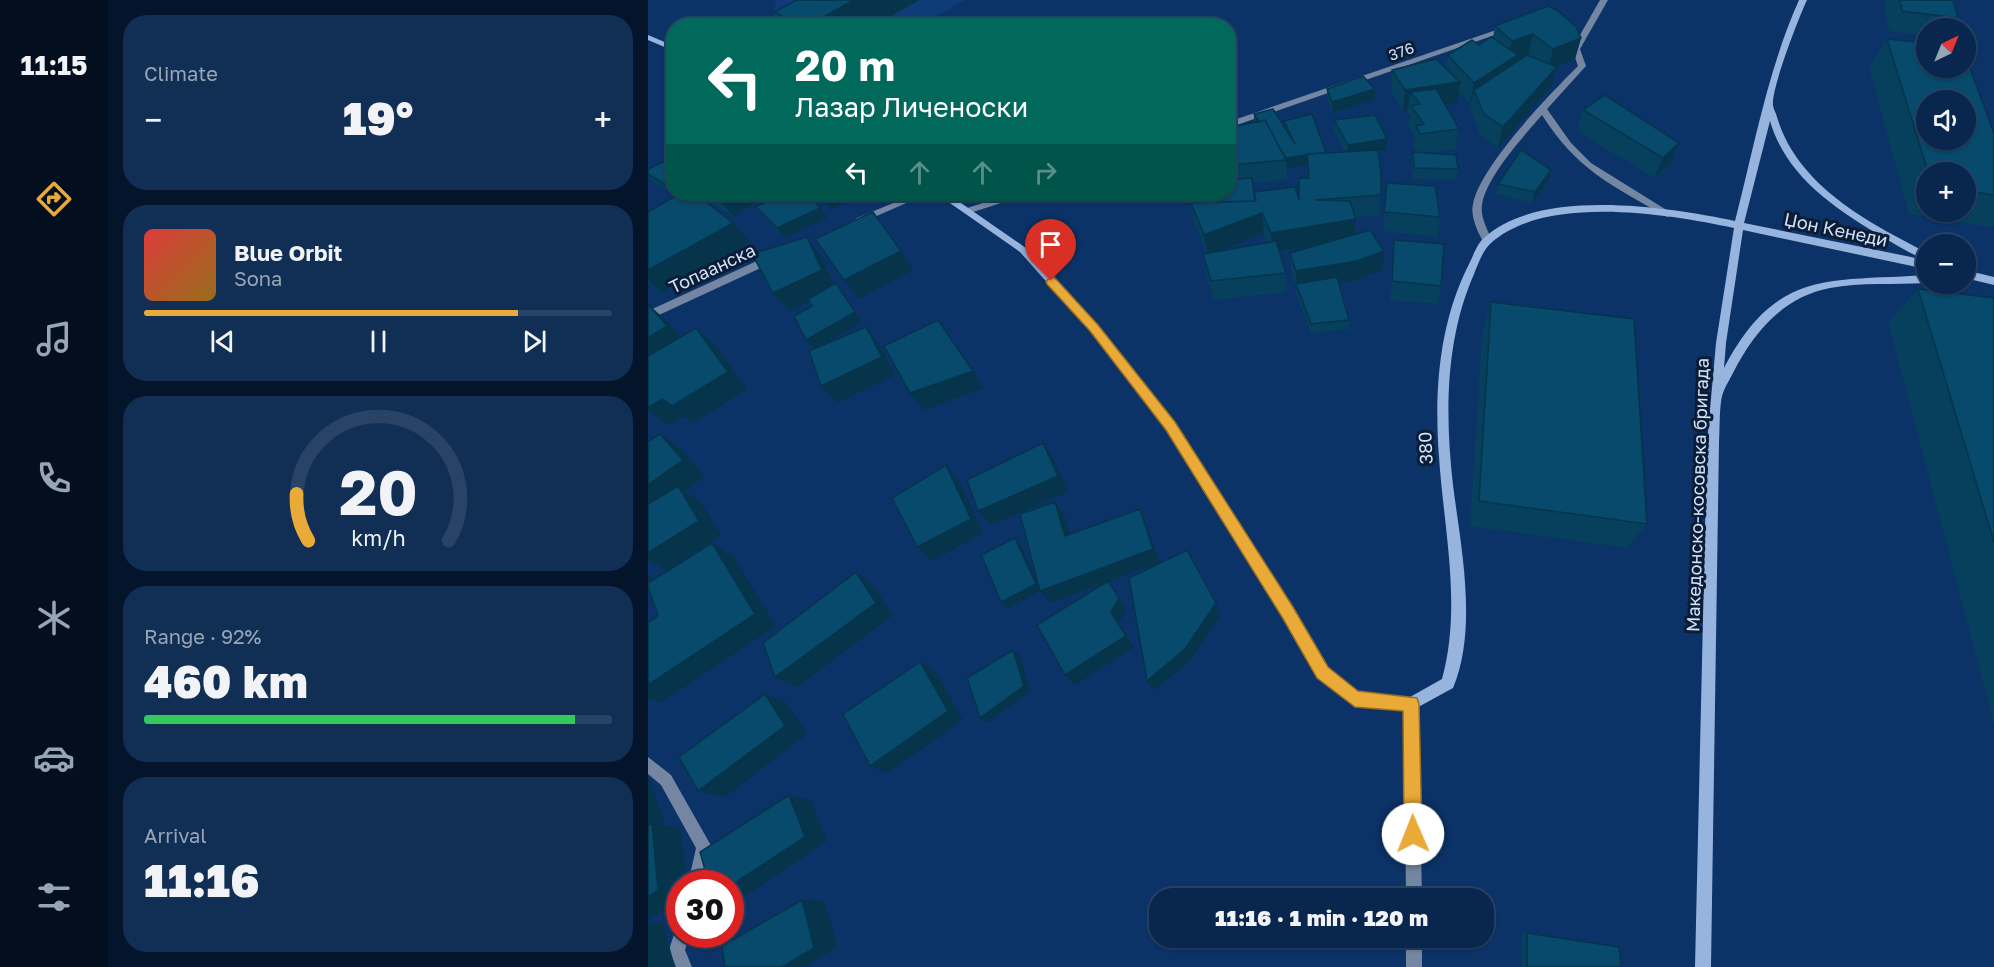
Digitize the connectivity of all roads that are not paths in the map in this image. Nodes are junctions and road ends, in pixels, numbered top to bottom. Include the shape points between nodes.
1 (1604, 0) edge
2 (1803, 0) edge
3 (1516, 26) edge
4 (648, 37) edge
5 (1568, 41) edge
6 (666, 45) edge
7 (1576, 49) junction
8 (1768, 103) junction
9 (1542, 108) junction
10 (1236, 122) edge
11 (905, 201) edge
12 (952, 201) edge
13 (998, 201) edge
14 (967, 211) junction
15 (1668, 214) junction
16 (845, 226) edge
17 (1739, 226) junction
18 (1487, 241) junction
19 (1916, 250) edge
20 (780, 255) edge
21 (1916, 263) edge
22 (1976, 277) edge
23 (1916, 279) edge
24 (1994, 281) edge
25 (648, 316) edge
26 (1716, 397) junction
27 (1411, 704) junction
28 (648, 764) edge
29 (699, 870) edge
30 (1414, 888) edge
31 (678, 948) edge
32 (1414, 948) edge
33 (684, 967) edge
34 (1414, 967) edge
35 (1703, 967) edge

1 - 7 street
2 - 8 street, Македонско-косовска бригада
3 - 10 street, 376
4 - 6 street
5 - 7 street
7 - 9 street via 1582,66
8 - 17 street, Македонско-косовска бригада
8 - 19 street via 1788,155 1815,184 1857,216
9 - 15 street via 1579,157
9 - 18 street via 1485,184 1477,206
11 - 16 street
12 - 14 street
13 - 14 street
14 - 27 street via 1023,250 1094,328 1170,426 1323,673 1355,699
15 - 17 street
15 - 18 street via 1576,208 1523,220
17 - 21 street, Џон Кенеди
17 - 26 street, Македонско-косовска бригада
18 - 27 street, 380 via 1458,299 1447,340 1443,388 1457,644 1448,683
20 - 25 street, Топаанска
22 - 24 street
23 - 26 street via 1841,282 1796,293 1772,309 1749,336
26 - 35 street, Македонско-косовска бригада
27 - 30 street
28 - 29 street via 666,780 704,847
31 - 33 street
32 - 34 street

